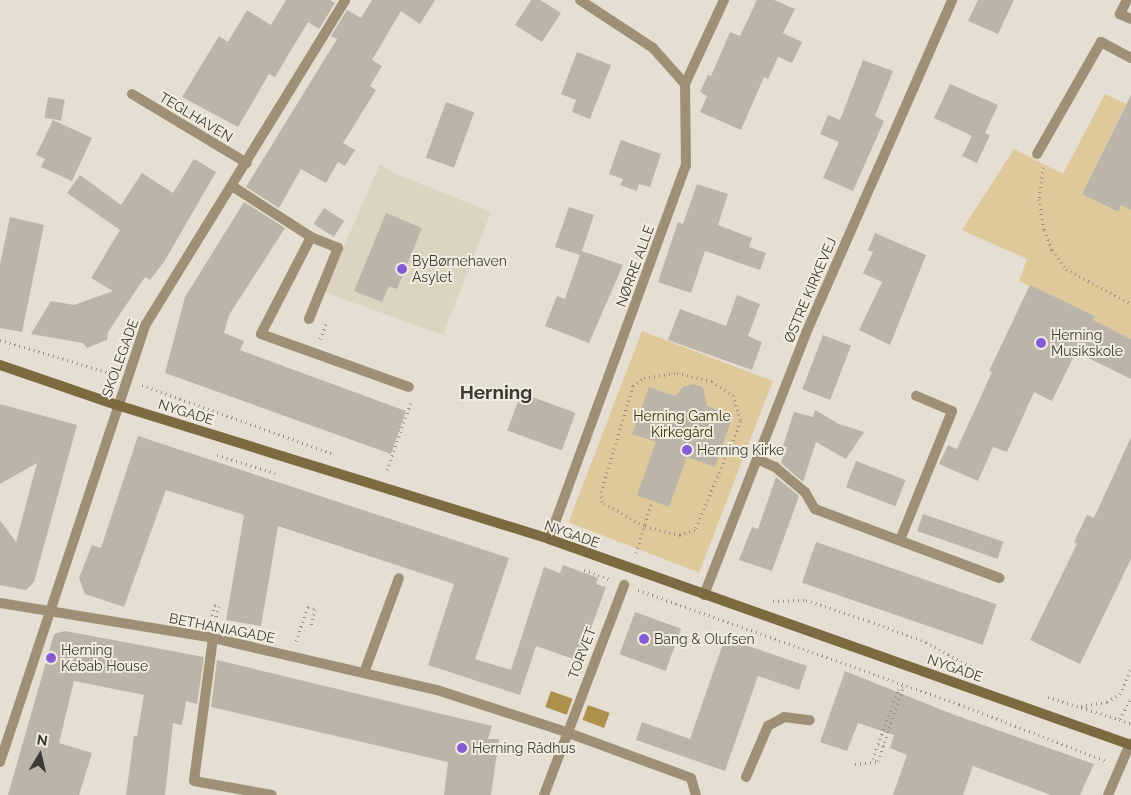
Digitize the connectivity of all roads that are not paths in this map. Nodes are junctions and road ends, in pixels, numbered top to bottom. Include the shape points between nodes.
1 (345, 0) edge
2 (580, 0) edge
3 (724, 0) edge
4 (952, 0) edge
5 (1127, 0) edge
6 (1131, 20) edge
7 (1131, 58) edge
8 (685, 84) junction
9 (132, 94) dead end
10 (1037, 154) road end
11 (247, 163) junction
12 (232, 186) junction
13 (312, 237) junction
14 (309, 319) dead end
15 (0, 365) edge
16 (409, 387) road end
17 (916, 396) dead end
18 (117, 405) junction
19 (757, 459) junction
20 (549, 540) junction
21 (900, 540) junction
22 (399, 578) dead end
23 (1000, 578) dead end
24 (624, 585) road end
25 (704, 595) junction
26 (0, 603) edge
27 (49, 612) junction
28 (212, 638) junction
29 (364, 673) junction
30 (810, 720) dead end
31 (566, 732) junction
32 (1131, 745) edge
33 (0, 762) edge
34 (746, 777) dead end
35 (272, 795) edge
36 (544, 795) edge
37 (696, 795) edge
38 (1108, 795) edge

1 - 11 street, SKOLEGADE
2 - 8 street via 653,48
3 - 8 street, NØRRE ALLE
4 - 19 street, ØSTRE KIRKEVEJ via 806,332
5 - 6 street via 1120,14
7 - 10 street via 1101,42
8 - 20 street, NØRRE ALLE via 686,165
9 - 11 street, TEGLHAVEN
11 - 12 street, SKOLEGADE
12 - 13 street
12 - 18 street, SKOLEGADE via 146,324
13 - 14 street via 338,248
13 - 16 street via 261,334
15 - 18 main road, NYGADE
17 - 21 street via 952,411
18 - 20 main road, NYGADE
18 - 27 street, SKOLEGADE
19 - 21 street via 775,467 805,492 815,509
19 - 25 street, ØSTRE KIRKEVEJ
20 - 25 main road, NYGADE
21 - 23 street
22 - 29 street
24 - 31 street, TORVET
25 - 32 main road, NYGADE
26 - 27 street, BETHANIAGADE
27 - 28 street, BETHANIAGADE
27 - 33 street, SKOLEGADE
28 - 29 street, BETHANIAGADE
28 - 35 street via 194,781
29 - 31 street, BETHANIAGADE via 437,690
30 - 34 street via 784,716 768,726
31 - 36 street, TORVET
31 - 37 street via 691,778
32 - 38 street

